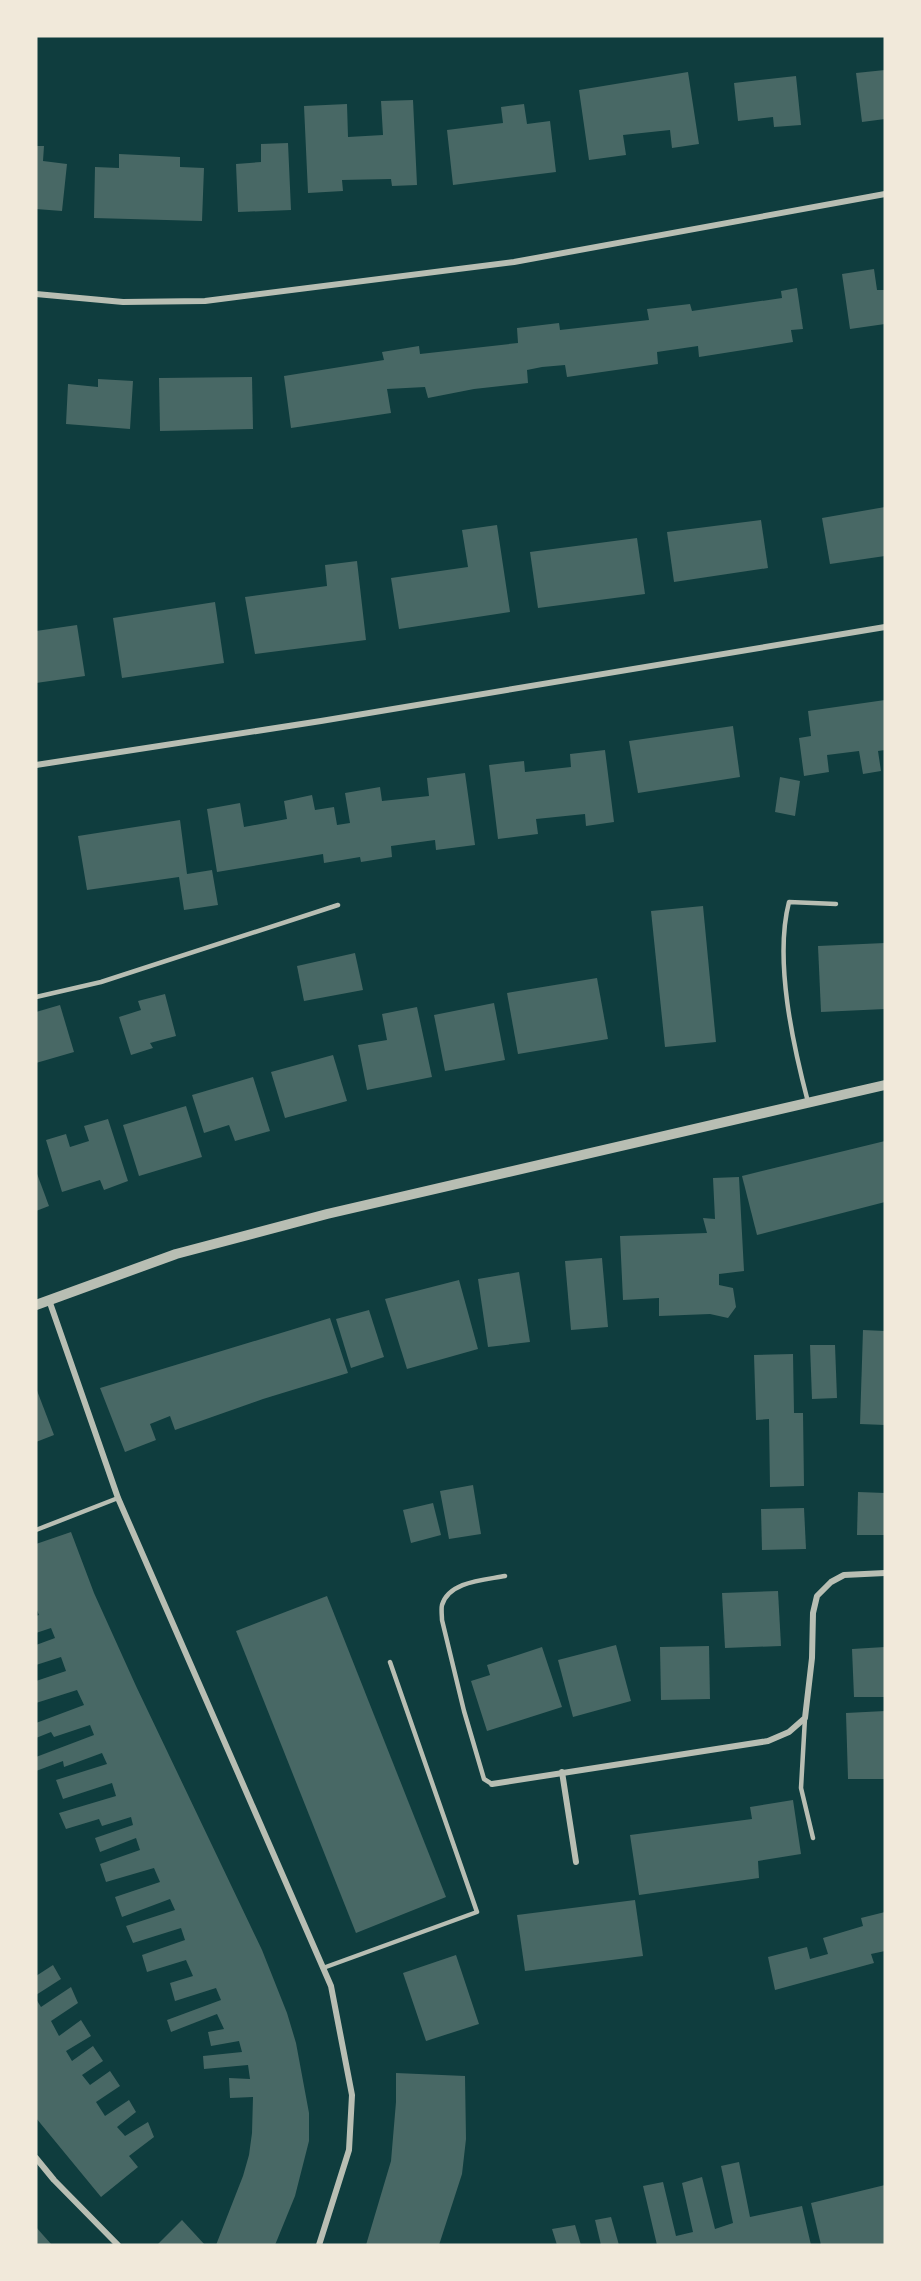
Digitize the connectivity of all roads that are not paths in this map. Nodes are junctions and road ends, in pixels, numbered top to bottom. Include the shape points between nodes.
1 (885, 194) edge
2 (36, 294) edge
3 (885, 627) edge
4 (36, 765) edge
5 (836, 904) dead end
6 (338, 905) dead end
7 (36, 997) edge
8 (885, 1085) edge
9 (808, 1102) junction
10 (49, 1300) junction
11 (36, 1305) edge
12 (118, 1498) junction
13 (36, 1530) edge
14 (885, 1573) edge
15 (505, 1576) dead end
16 (390, 1662) dead end
17 (806, 1718) junction
18 (562, 1772) junction
19 (492, 1784) joint
20 (813, 1838) dead end
21 (576, 1862) dead end
22 (323, 1968) junction
23 (36, 2158) edge
24 (118, 2245) edge
25 (319, 2245) edge

1 - 2 street via 514,262 205,301 123,302
3 - 4 street
5 - 9 lane via 789,902 784,920 785,984
6 - 7 lane via 101,982
8 - 9 street
9 - 10 street via 327,1214 176,1254
10 - 11 street
10 - 12 street
12 - 13 lane
12 - 22 street
14 - 17 street via 844,1575 817,1596
15 - 19 lane via 466,1584 453,1591 442,1605 442,1620 464,1711 484,1779
16 - 22 lane via 477,1912
17 - 18 street via 789,1732 768,1741
17 - 20 lane via 801,1788
18 - 19 street
18 - 21 street
22 - 25 street via 331,1986 352,2095 349,2150
23 - 24 street

